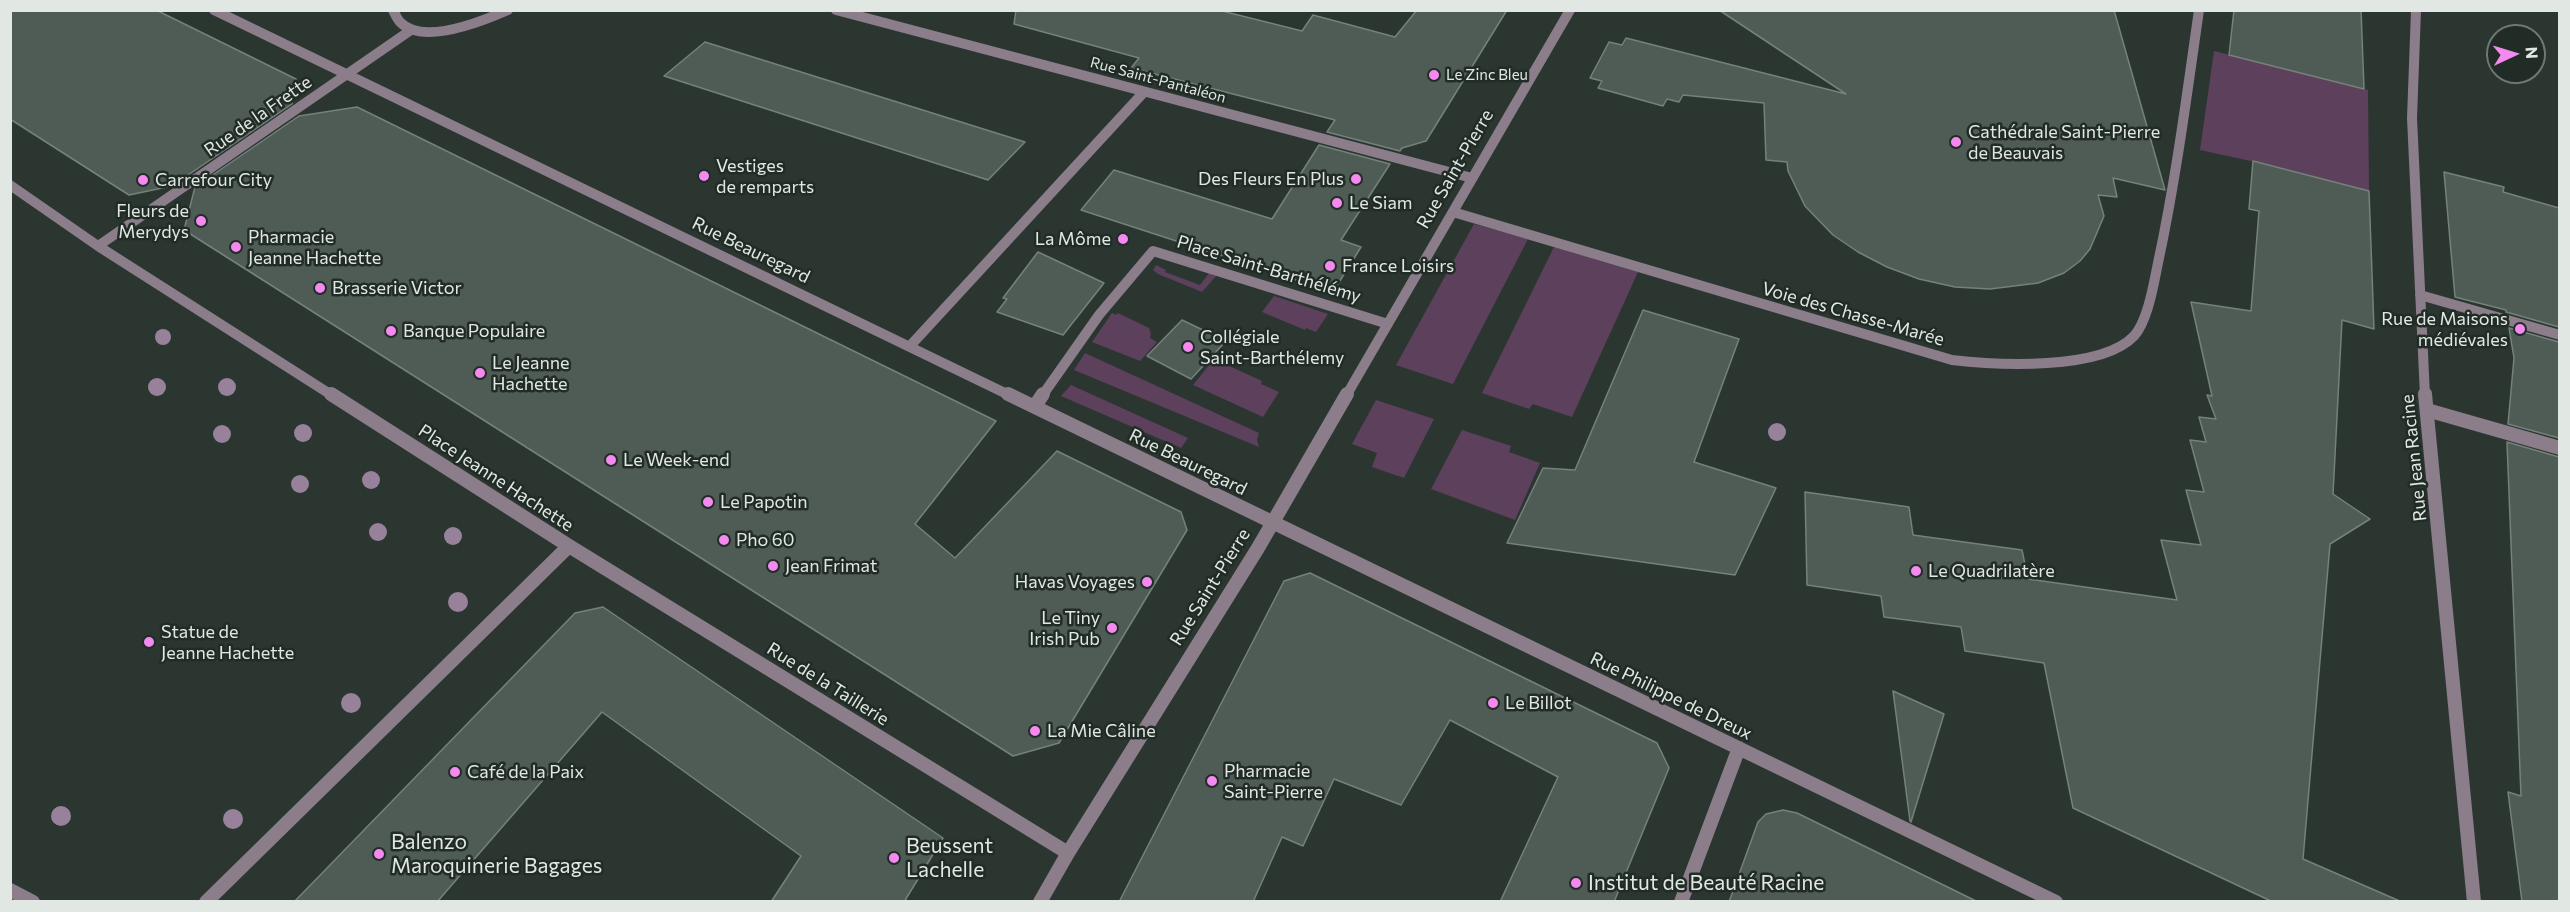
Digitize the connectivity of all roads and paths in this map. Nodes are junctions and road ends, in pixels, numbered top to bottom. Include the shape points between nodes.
1 (214, 10) edge
2 (393, 10) edge
3 (508, 10) edge
4 (836, 10) edge
5 (1570, 10) edge
6 (2199, 10) edge
7 (2416, 10) edge
8 (411, 30) junction
9 (348, 74) junction
10 (1144, 92) junction
11 (1472, 178) junction
12 (10, 185) edge
13 (1453, 212) junction
14 (98, 246) junction
15 (2420, 295) junction
16 (1388, 324) junction
17 (2559, 335) edge
18 (910, 346) junction
19 (1035, 406) junction
20 (2427, 410) junction
21 (2559, 448) edge
22 (1273, 521) junction
23 (569, 546) junction
24 (1738, 748) junction
25 (1068, 853) junction
26 (10, 890) edge
27 (33, 902) edge
28 (206, 902) edge
29 (1040, 902) edge
30 (1681, 902) edge
31 (2056, 902) edge
32 (2474, 902) edge

1 - 9 street, Rue Beauregard
2 - 8 street via 400,24
3 - 8 street via 449,30
4 - 10 street, Rue Saint-Pantaléon
5 - 11 street, Rue Saint-Pierre
6 - 13 street, Voie des Chasse-Marée via 2150,300 2136,335 2097,354 2020,365 1980,364 1926,353
7 - 15 street, Rue Jean Racine via 2412,118
8 - 9 street, Rue de la Frette
9 - 14 street, Rue de la Frette
9 - 18 street, Rue Beauregard
10 - 11 street, Rue Saint-Pantaléon
10 - 18 street
11 - 13 street, Rue Saint-Pierre
12 - 14 street, Place Jeanne Hachette
13 - 16 street, Rue Saint-Pierre
14 - 23 street, Place Jeanne Hachette
15 - 17 street
15 - 20 street, Rue Jean Racine
16 - 19 street, Place Saint-Barthélémy via 1153,251 1100,315
16 - 22 street, Rue Saint-Pierre
18 - 19 street, Rue Beauregard
19 - 22 street, Rue Beauregard
20 - 21 street
20 - 32 street, Rue Jean Racine
22 - 24 street, Rue Philippe de Dreux
22 - 25 street, Rue Saint-Pierre
23 - 25 street, Rue de la Taillerie
23 - 28 street, Place Jeanne Hachette
24 - 30 street
24 - 31 street, Rue Philippe de Dreux
25 - 29 street, Rue Saint-Pierre
26 - 27 street

